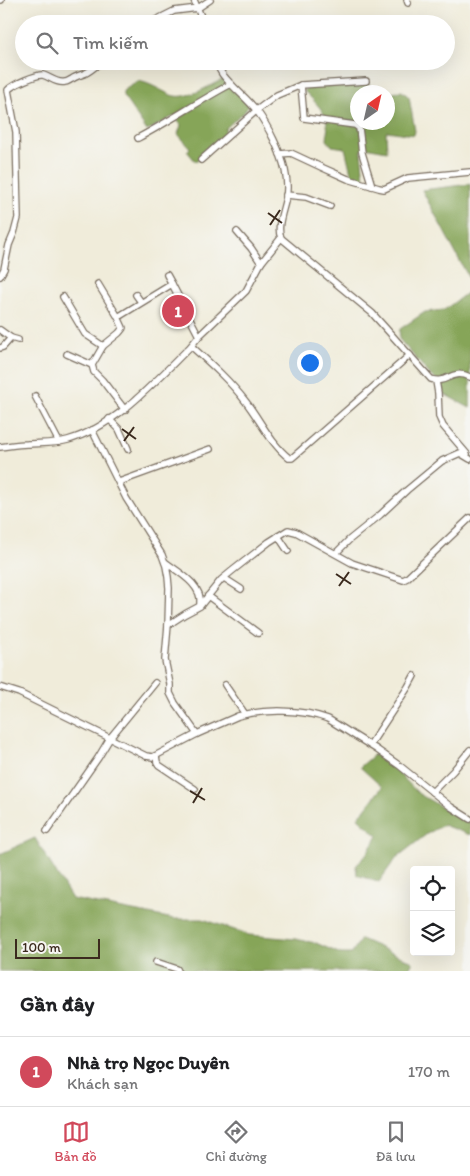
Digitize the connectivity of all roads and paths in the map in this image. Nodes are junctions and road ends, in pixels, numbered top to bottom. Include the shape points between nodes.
1 (194, 0) edge
2 (210, 0) edge
3 (198, 8) junction
4 (166, 15) edge
5 (201, 15) edge
6 (91, 70) edge
7 (221, 70) edge
8 (366, 80) dead end
9 (231, 84) junction
10 (301, 85) junction
11 (256, 110) junction
12 (138, 138) dead end
13 (280, 154) junction
14 (201, 160) dead end
15 (470, 172) edge
16 (372, 186) junction
17 (286, 195) junction
18 (330, 206) dead end
19 (237, 232) dead end
20 (281, 238) junction
21 (261, 264) junction
22 (167, 275) dead end
23 (0, 276) edge
24 (98, 284) dead end
25 (172, 284) junction
26 (136, 295) dead end
27 (63, 297) dead end
28 (141, 302) junction
29 (118, 317) junction
30 (0, 330) edge
31 (199, 336) junction
32 (11, 338) junction
33 (18, 340) dead end
34 (103, 346) junction
35 (191, 346) junction
36 (0, 348) edge
37 (67, 354) dead end
38 (410, 355) junction
39 (92, 365) junction
40 (470, 377) edge
41 (436, 381) junction
42 (35, 396) dead end
43 (125, 410) junction
44 (109, 420) junction
45 (92, 430) junction
46 (59, 442) junction
47 (0, 447) edge
48 (128, 449) dead end
49 (210, 449) dead end
50 (470, 458) edge
51 (119, 482) junction
52 (470, 518) edge
53 (278, 536) junction
54 (288, 551) dead end
55 (336, 553) junction
56 (164, 560) junction
57 (224, 578) junction
58 (241, 589) dead end
59 (208, 596) junction
60 (200, 606) junction
61 (168, 625) junction
62 (258, 633) dead end
63 (414, 676) dead end
64 (155, 683) dead end
65 (225, 685) dead end
66 (0, 687) edge
67 (245, 714) junction
68 (198, 734) junction
69 (110, 738) junction
70 (370, 745) junction
71 (470, 750) edge
72 (156, 756) junction
73 (195, 789) dead end
74 (432, 792) junction
75 (470, 819) edge
76 (47, 831) dead end
77 (156, 962) dead end
78 (178, 971) edge

1 - 3 street
2 - 3 street
3 - 4 street
3 - 5 street
6 - 23 street via 63,83 40,75 33,76 8,90 16,132 18,218
7 - 9 street
8 - 10 street
9 - 11 street
9 - 12 street
10 - 11 street via 277,95
10 - 16 street via 304,118 358,128
11 - 13 street
11 - 14 street
13 - 16 street via 291,153
13 - 17 street via 285,170
15 - 16 street via 408,178 384,189
17 - 18 street
17 - 20 street via 280,222
19 - 21 street
20 - 21 street
20 - 38 street via 372,313
21 - 31 street via 246,291
22 - 25 street
24 - 29 street
25 - 28 street
25 - 31 street
26 - 28 street
27 - 34 street via 85,334
28 - 29 street
29 - 34 street via 122,330
30 - 32 street
31 - 35 street
32 - 33 street
32 - 36 street
34 - 39 street
35 - 38 street via 246,401 263,428 289,458
35 - 43 street
37 - 39 street
38 - 41 street
39 - 43 street via 94,372
40 - 41 street via 458,374
41 - 50 street via 439,417
42 - 46 street
43 - 44 street
44 - 45 street
44 - 48 street via 119,429
45 - 46 street
45 - 51 street
46 - 47 street
49 - 51 street
50 - 55 street via 460,453 442,461
51 - 56 street
52 - 55 street via 403,580 360,566
53 - 54 street
53 - 55 street via 292,530
53 - 57 street
56 - 60 street via 199,592
56 - 61 street via 168,577
57 - 58 street
57 - 59 street
59 - 60 street
59 - 62 street
60 - 61 street
61 - 68 street via 165,660 170,696
63 - 70 street
64 - 69 street
65 - 67 street
66 - 69 street
67 - 68 street
67 - 70 street via 270,711 319,716
68 - 72 street
69 - 72 street via 146,756
69 - 76 street
70 - 74 street
71 - 74 street
72 - 73 street via 159,765
74 - 75 street
77 - 78 street

